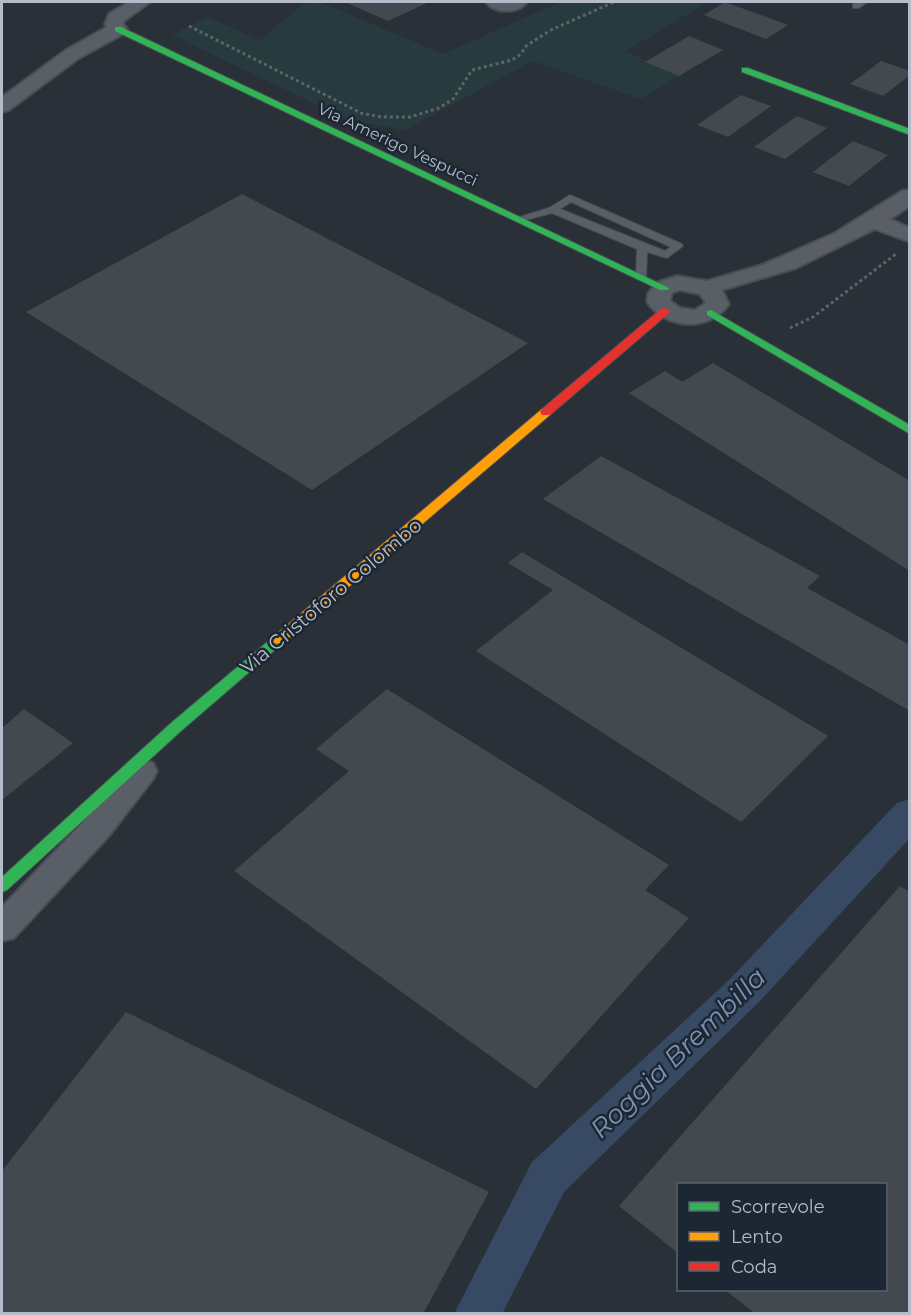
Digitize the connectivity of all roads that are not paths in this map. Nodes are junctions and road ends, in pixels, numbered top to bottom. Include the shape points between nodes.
1 (141, 2) edge
2 (495, 2) edge
3 (518, 2) edge
4 (118, 29) junction
5 (146, 43) junction
6 (77, 51) junction
7 (745, 70) dead end
8 (2, 106) edge
9 (909, 132) edge
10 (909, 196) edge
11 (553, 210) junction
12 (518, 219) junction
13 (874, 221) junction
14 (905, 243) edge
15 (642, 248) junction
16 (641, 277) junction
17 (708, 288) junction
18 (665, 299) junction
19 (711, 313) junction
20 (909, 430) edge
21 (176, 727) junction
22 (2, 886) edge
23 (2, 928) edge

1 - 4 street via 116,18 114,24
2 - 3 street via 508,6
4 - 5 street, Via Amerigo Vespucci
4 - 6 street
5 - 6 street
5 - 12 street, Via Amerigo Vespucci
6 - 8 street
7 - 9 street
10 - 13 street
11 - 12 lane
11 - 15 lane
11 - 15 lane via 570,198 678,246 667,255
12 - 16 street, Via Amerigo Vespucci
13 - 14 street
13 - 17 street via 769,271
15 - 16 lane
16 - 18 street, Via Amerigo Vespucci
17 - 18 street via 677,284
17 - 19 street via 717,296 718,304
18 - 19 street via 680,317
18 - 21 street, Via Cristoforo Colombo
19 - 20 street
21 - 22 street, Via Cristoforo Colombo
21 - 23 street via 97,828

